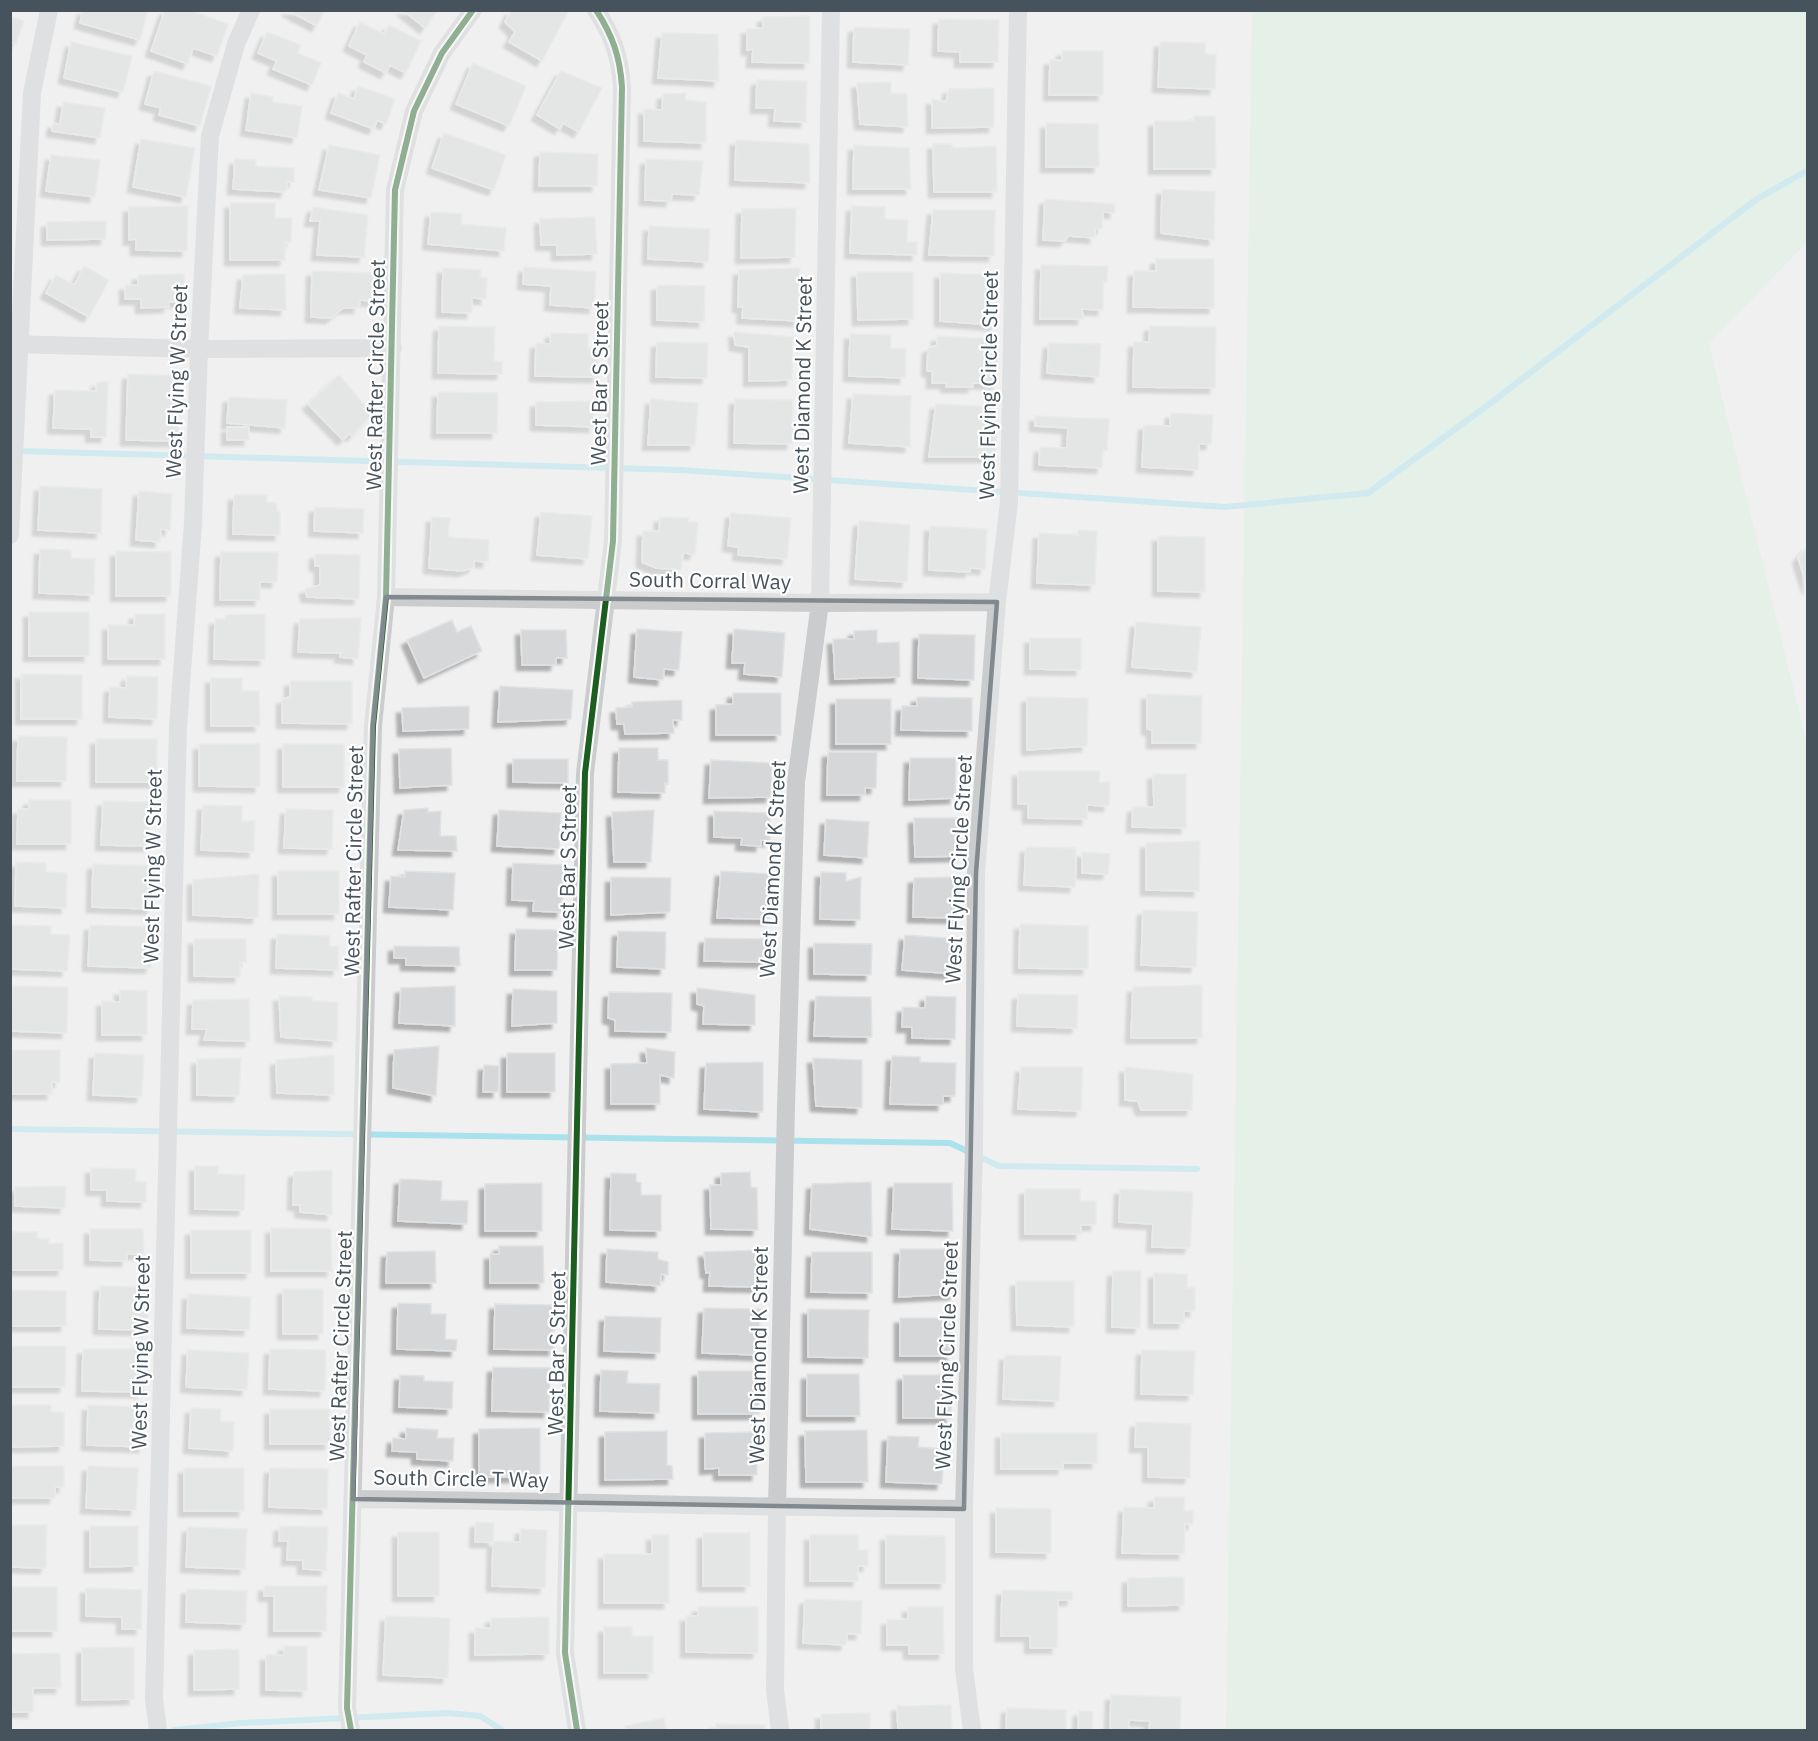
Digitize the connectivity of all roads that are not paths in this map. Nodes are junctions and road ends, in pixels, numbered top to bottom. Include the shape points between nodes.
1 (49, 10) edge
2 (251, 10) edge
3 (473, 10) edge
4 (596, 10) edge
5 (831, 10) edge
6 (1018, 10) edge
7 (15, 344) edge
8 (393, 348) junction
9 (199, 349) junction
10 (10, 535) edge
11 (386, 597) junction
12 (605, 601) junction
13 (997, 602) junction
14 (820, 603) junction
15 (353, 1499) junction
16 (570, 1501) junction
17 (777, 1508) junction
18 (964, 1509) junction
19 (158, 1731) edge
20 (351, 1731) edge
21 (577, 1731) edge
22 (780, 1731) edge
23 (972, 1731) edge

1 - 7 street via 32,93
2 - 9 street, West Flying W Street via 236,44 210,136
3 - 8 street, West Rafter Circle Street via 442,53 414,111 395,190
4 - 12 street, West Bar S Street via 620,61 621,87 613,541
5 - 14 street, West Diamond K Street
6 - 13 street, West Flying Circle Street via 1009,502
7 - 9 street
7 - 10 street via 14,504
8 - 9 street
8 - 11 street, West Rafter Circle Street
9 - 19 street, West Flying W Street via 193,523 178,726 154,1699
11 - 12 street, South Corral Way
11 - 15 street, West Rafter Circle Street via 373,726
12 - 14 street, South Corral Way
12 - 16 street, West Bar S Street via 585,773
13 - 14 street, South Corral Way
13 - 18 street, West Flying Circle Street via 976,873 974,1149
14 - 17 street, West Diamond K Street via 795,782
15 - 16 street, South Circle T Way
15 - 20 street, West Rafter Circle Street via 347,1708
16 - 17 street, South Circle T Way
16 - 21 street, West Bar S Street via 566,1653
17 - 18 street, South Circle T Way
17 - 22 street, West Diamond K Street via 776,1690
18 - 23 street, West Flying Circle Street via 964,1669

